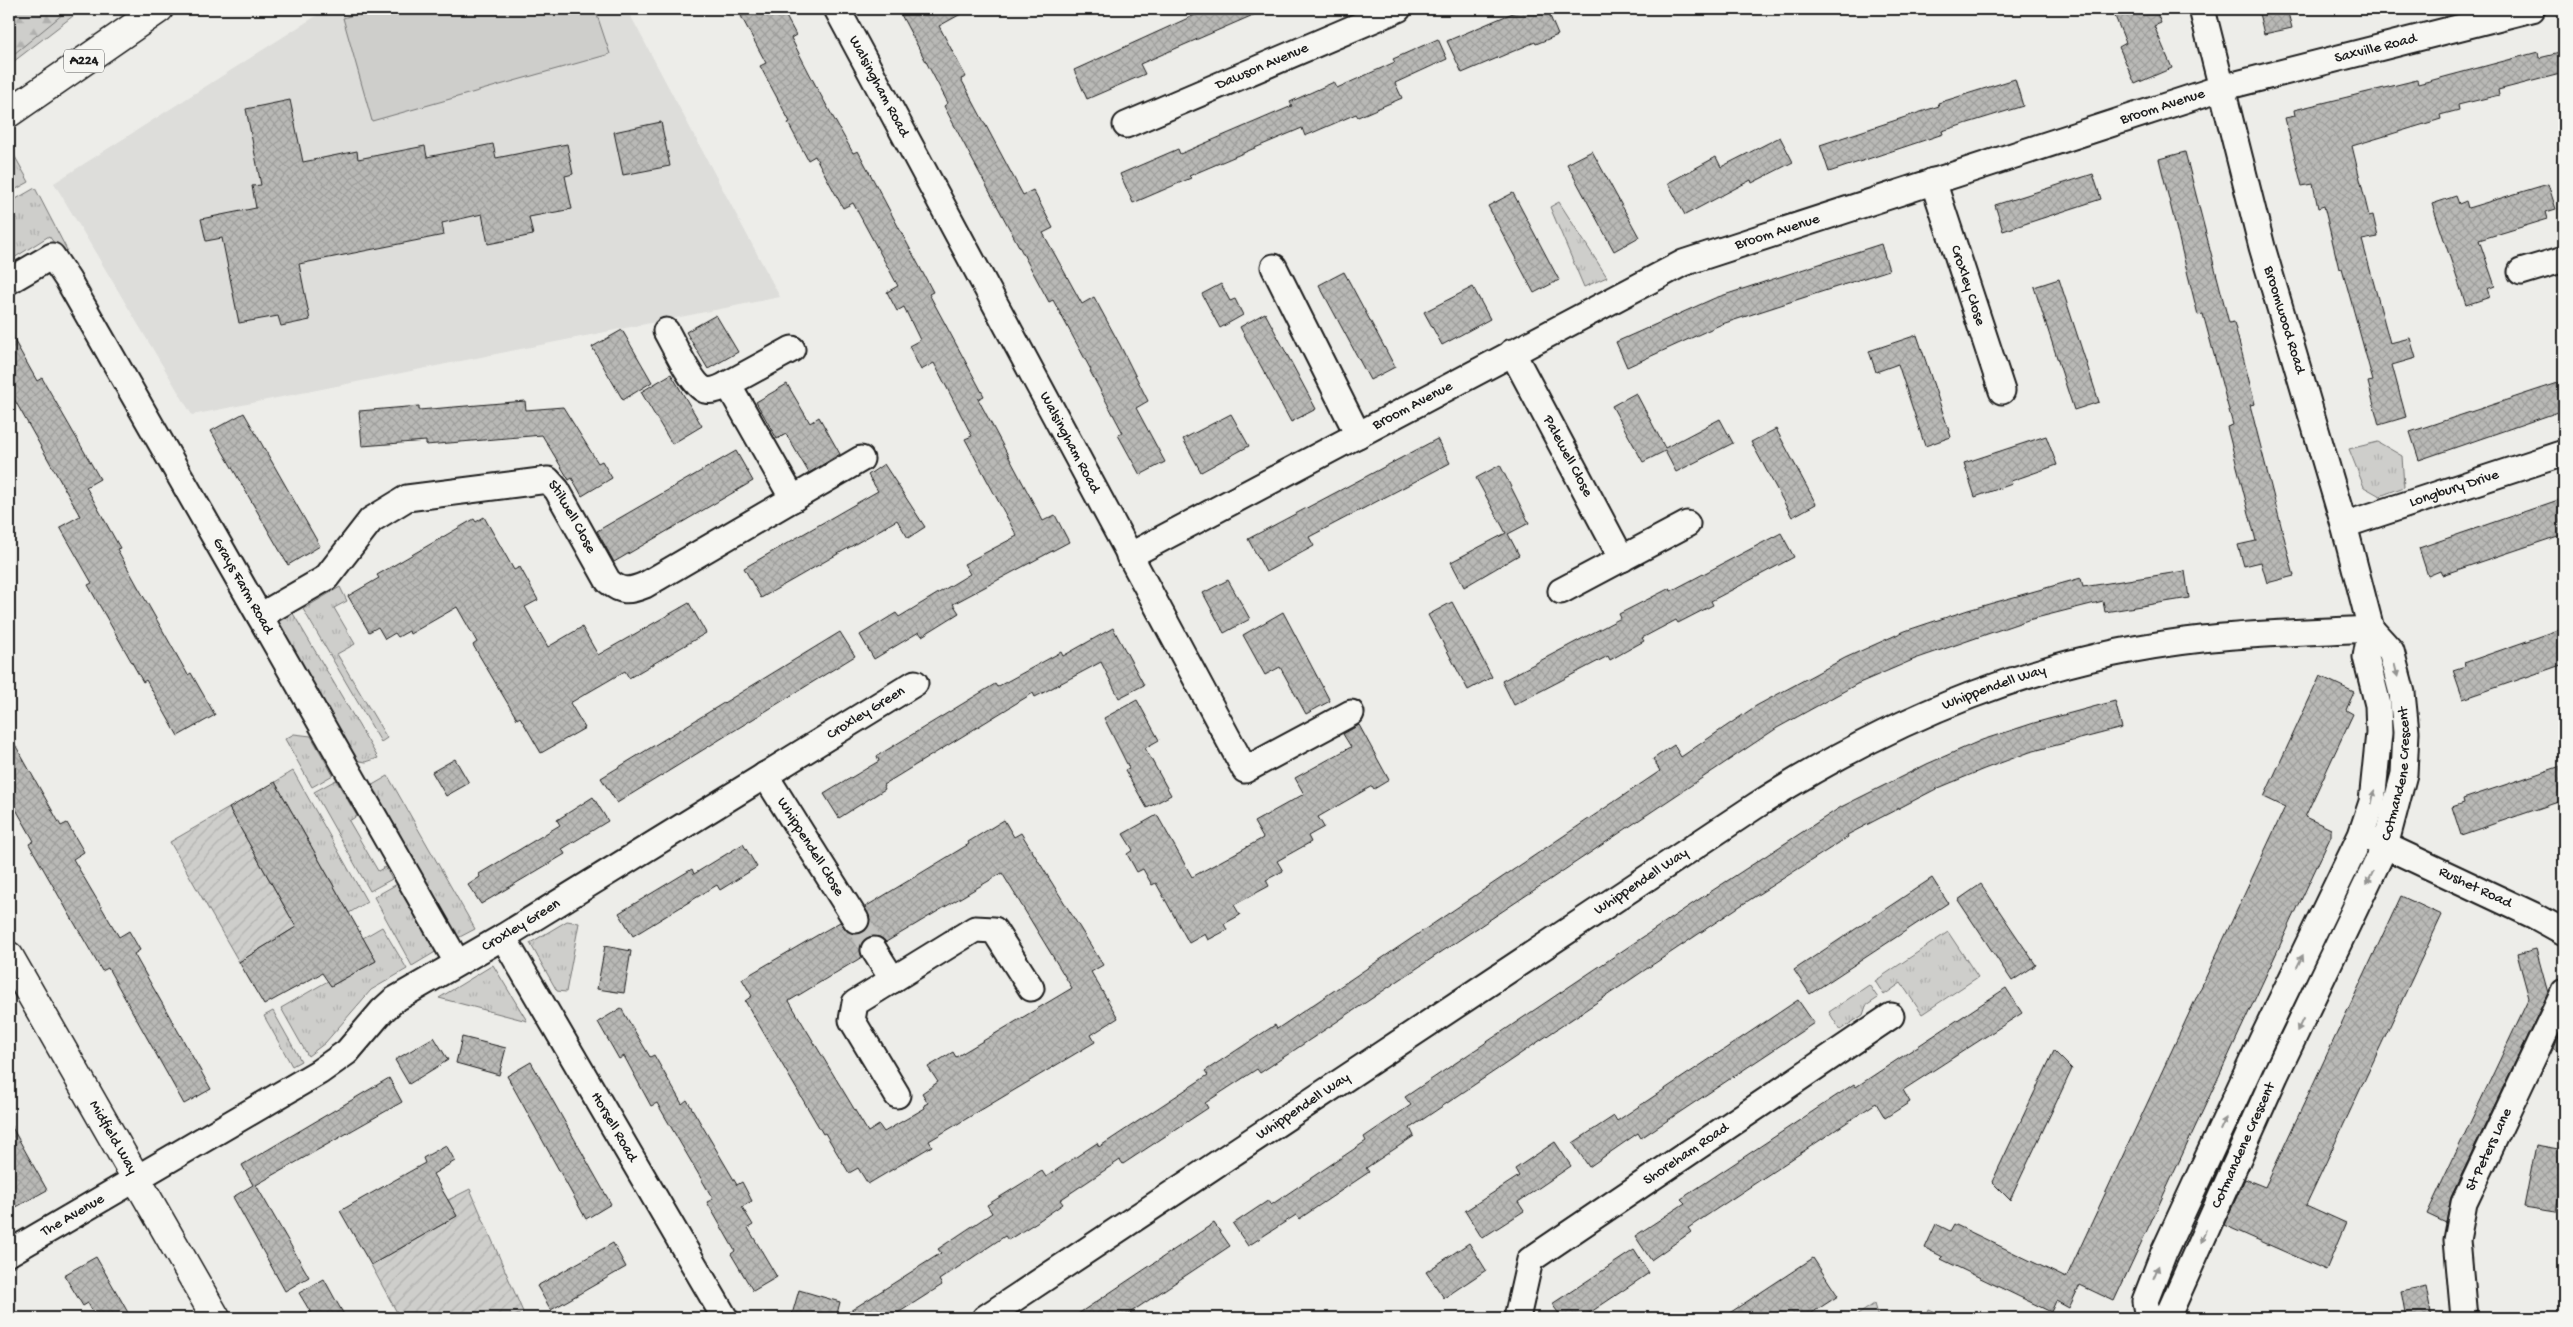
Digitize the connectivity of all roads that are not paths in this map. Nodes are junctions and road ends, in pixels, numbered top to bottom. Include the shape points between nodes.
1 (159, 9) edge
2 (837, 9) edge
3 (1398, 9) edge
4 (2202, 9) edge
5 (2532, 9) edge
6 (2221, 88) junction
7 (9, 113) edge
8 (1126, 125) dead end
9 (1932, 181) junction
10 (2564, 259) edge
11 (1274, 267) dead end
12 (2521, 272) dead end
13 (9, 281) edge
14 (666, 331) dead end
15 (792, 349) dead end
16 (1512, 352) junction
17 (728, 384) junction
18 (2002, 391) dead end
19 (1358, 435) junction
20 (2564, 453) edge
21 (861, 459) dead end
22 (793, 499) junction
23 (1687, 524) dead end
24 (2344, 525) junction
25 (1129, 556) junction
26 (1622, 558) junction
27 (1561, 590) dead end
28 (260, 616) junction
29 (2371, 629) junction
30 (916, 683) dead end
31 (1351, 713) dead end
32 (764, 775) junction
33 (2361, 835) junction
34 (2386, 846) junction
35 (856, 920) tunnel mouth
36 (2564, 932) edge
37 (503, 937) junction
38 (874, 950) tunnel mouth
39 (9, 956) edge
40 (457, 962) junction
41 (893, 980) junction
42 (1031, 988) dead end
43 (2564, 992) edge
44 (1891, 1016) dead end
45 (896, 1095) dead end
46 (136, 1178) junction
47 (9, 1253) edge
48 (216, 1318) edge
49 (725, 1318) edge
50 (985, 1318) edge
51 (1517, 1318) edge
52 (2148, 1318) edge
53 (2163, 1318) edge
54 (2464, 1318) edge

1 - 7 street, A224
2 - 25 street, Walsingham Road
3 - 8 street, Dawson Avenue
4 - 6 street, Broomwood Road
5 - 6 street, Saxville Road
6 - 9 street, Broom Avenue
6 - 24 street, Broomwood Road via 2262,247
9 - 16 street, Broom Avenue via 1683,263
9 - 18 street, Croxley Close
10 - 12 street
11 - 19 street, Broom Avenue
13 - 28 street, Grays Farm Road via 52,256
14 - 17 street via 695,382 705,390 717,390
15 - 17 street
16 - 19 street, Broom Avenue
16 - 26 street, Palewell Close
17 - 22 street
19 - 25 street, Broom Avenue
20 - 24 street, Longbury Drive
21 - 22 street, Stilwell Close
22 - 28 street, Stilwell Close via 630,591 619,590 608,581 557,490 548,480 407,498 371,520 326,578
23 - 26 street
24 - 29 street, Broomwood Road
25 - 31 street, Walsingham Road via 1245,770
26 - 27 street
28 - 40 street, Grays Farm Road
33 -> 29 street, Cotmandene Crescent via 2372,802 2379,733 2378,705 2366,658
29 -> 34 street, Cotmandene Crescent via 2391,651 2402,693 2406,732 2404,774
29 - 50 street, Whippendell Way via 2202,639 2082,661 1972,694 1863,742 1756,805
30 - 32 street, Croxley Green
32 - 35 street, Whippendell Close
32 - 37 street, Croxley Green
33 - 34 street
52 -> 33 street, Cotmandene Crescent via 2145,1301 2164,1252
34 - 36 street, Rushet Road
34 -> 53 street, Cotmandene Crescent via 2275,1076 2170,1311
37 - 40 street, Croxley Green
37 - 49 street, Horsell Road
38 - 41 street
39 - 46 street, Midfield Way
40 - 46 street, Croxley Green via 394,1000 334,1062
41 - 42 street via 975,929 994,930
41 - 45 street via 855,1003 852,1020
43 - 54 street, St Peters Lane via 2464,1203 2457,1240
44 - 51 street, Shoreham Road via 1530,1260
46 - 47 street, The Avenue
46 - 48 street, Midfield Way

